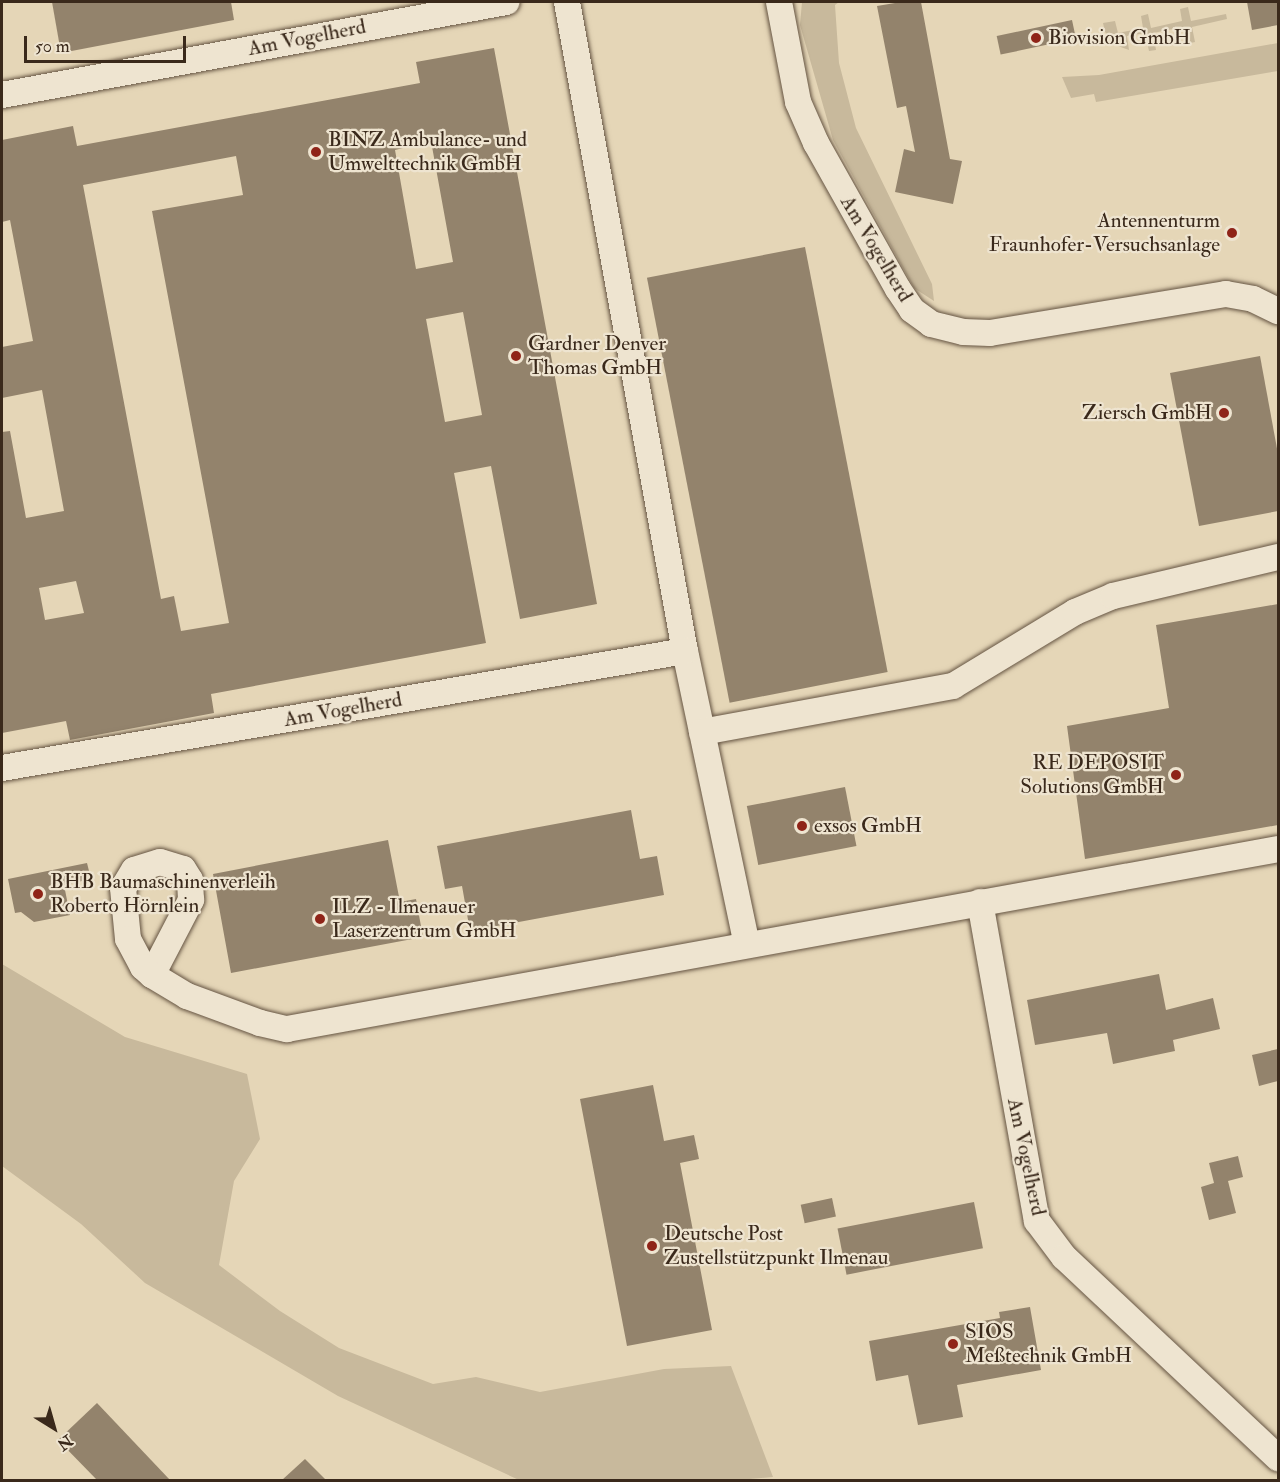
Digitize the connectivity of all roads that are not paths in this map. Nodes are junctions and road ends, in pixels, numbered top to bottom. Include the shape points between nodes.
1 (506, 2) edge
2 (567, 2) edge
3 (779, 2) edge
4 (2, 95) edge
5 (1278, 311) edge
6 (1278, 556) edge
7 (685, 651) junction
8 (702, 732) junction
9 (2, 768) edge
10 (1278, 849) edge
11 (980, 902) junction
12 (747, 945) junction
13 (152, 975) dead end
14 (1278, 1458) edge

1 - 4 street, Am Vogelherd
2 - 7 street
3 - 5 street, Am Vogelherd via 798,102 816,143 897,290 912,310 931,324 963,333 990,333 1226,294 1253,299
6 - 8 street via 1113,596 1076,612 953,686
7 - 8 street
7 - 9 street, Am Vogelherd
8 - 12 street
10 - 11 street
11 - 12 street
11 - 14 street, Am Vogelherd via 1037,1221 1064,1257
12 - 13 street via 287,1029 187,996

